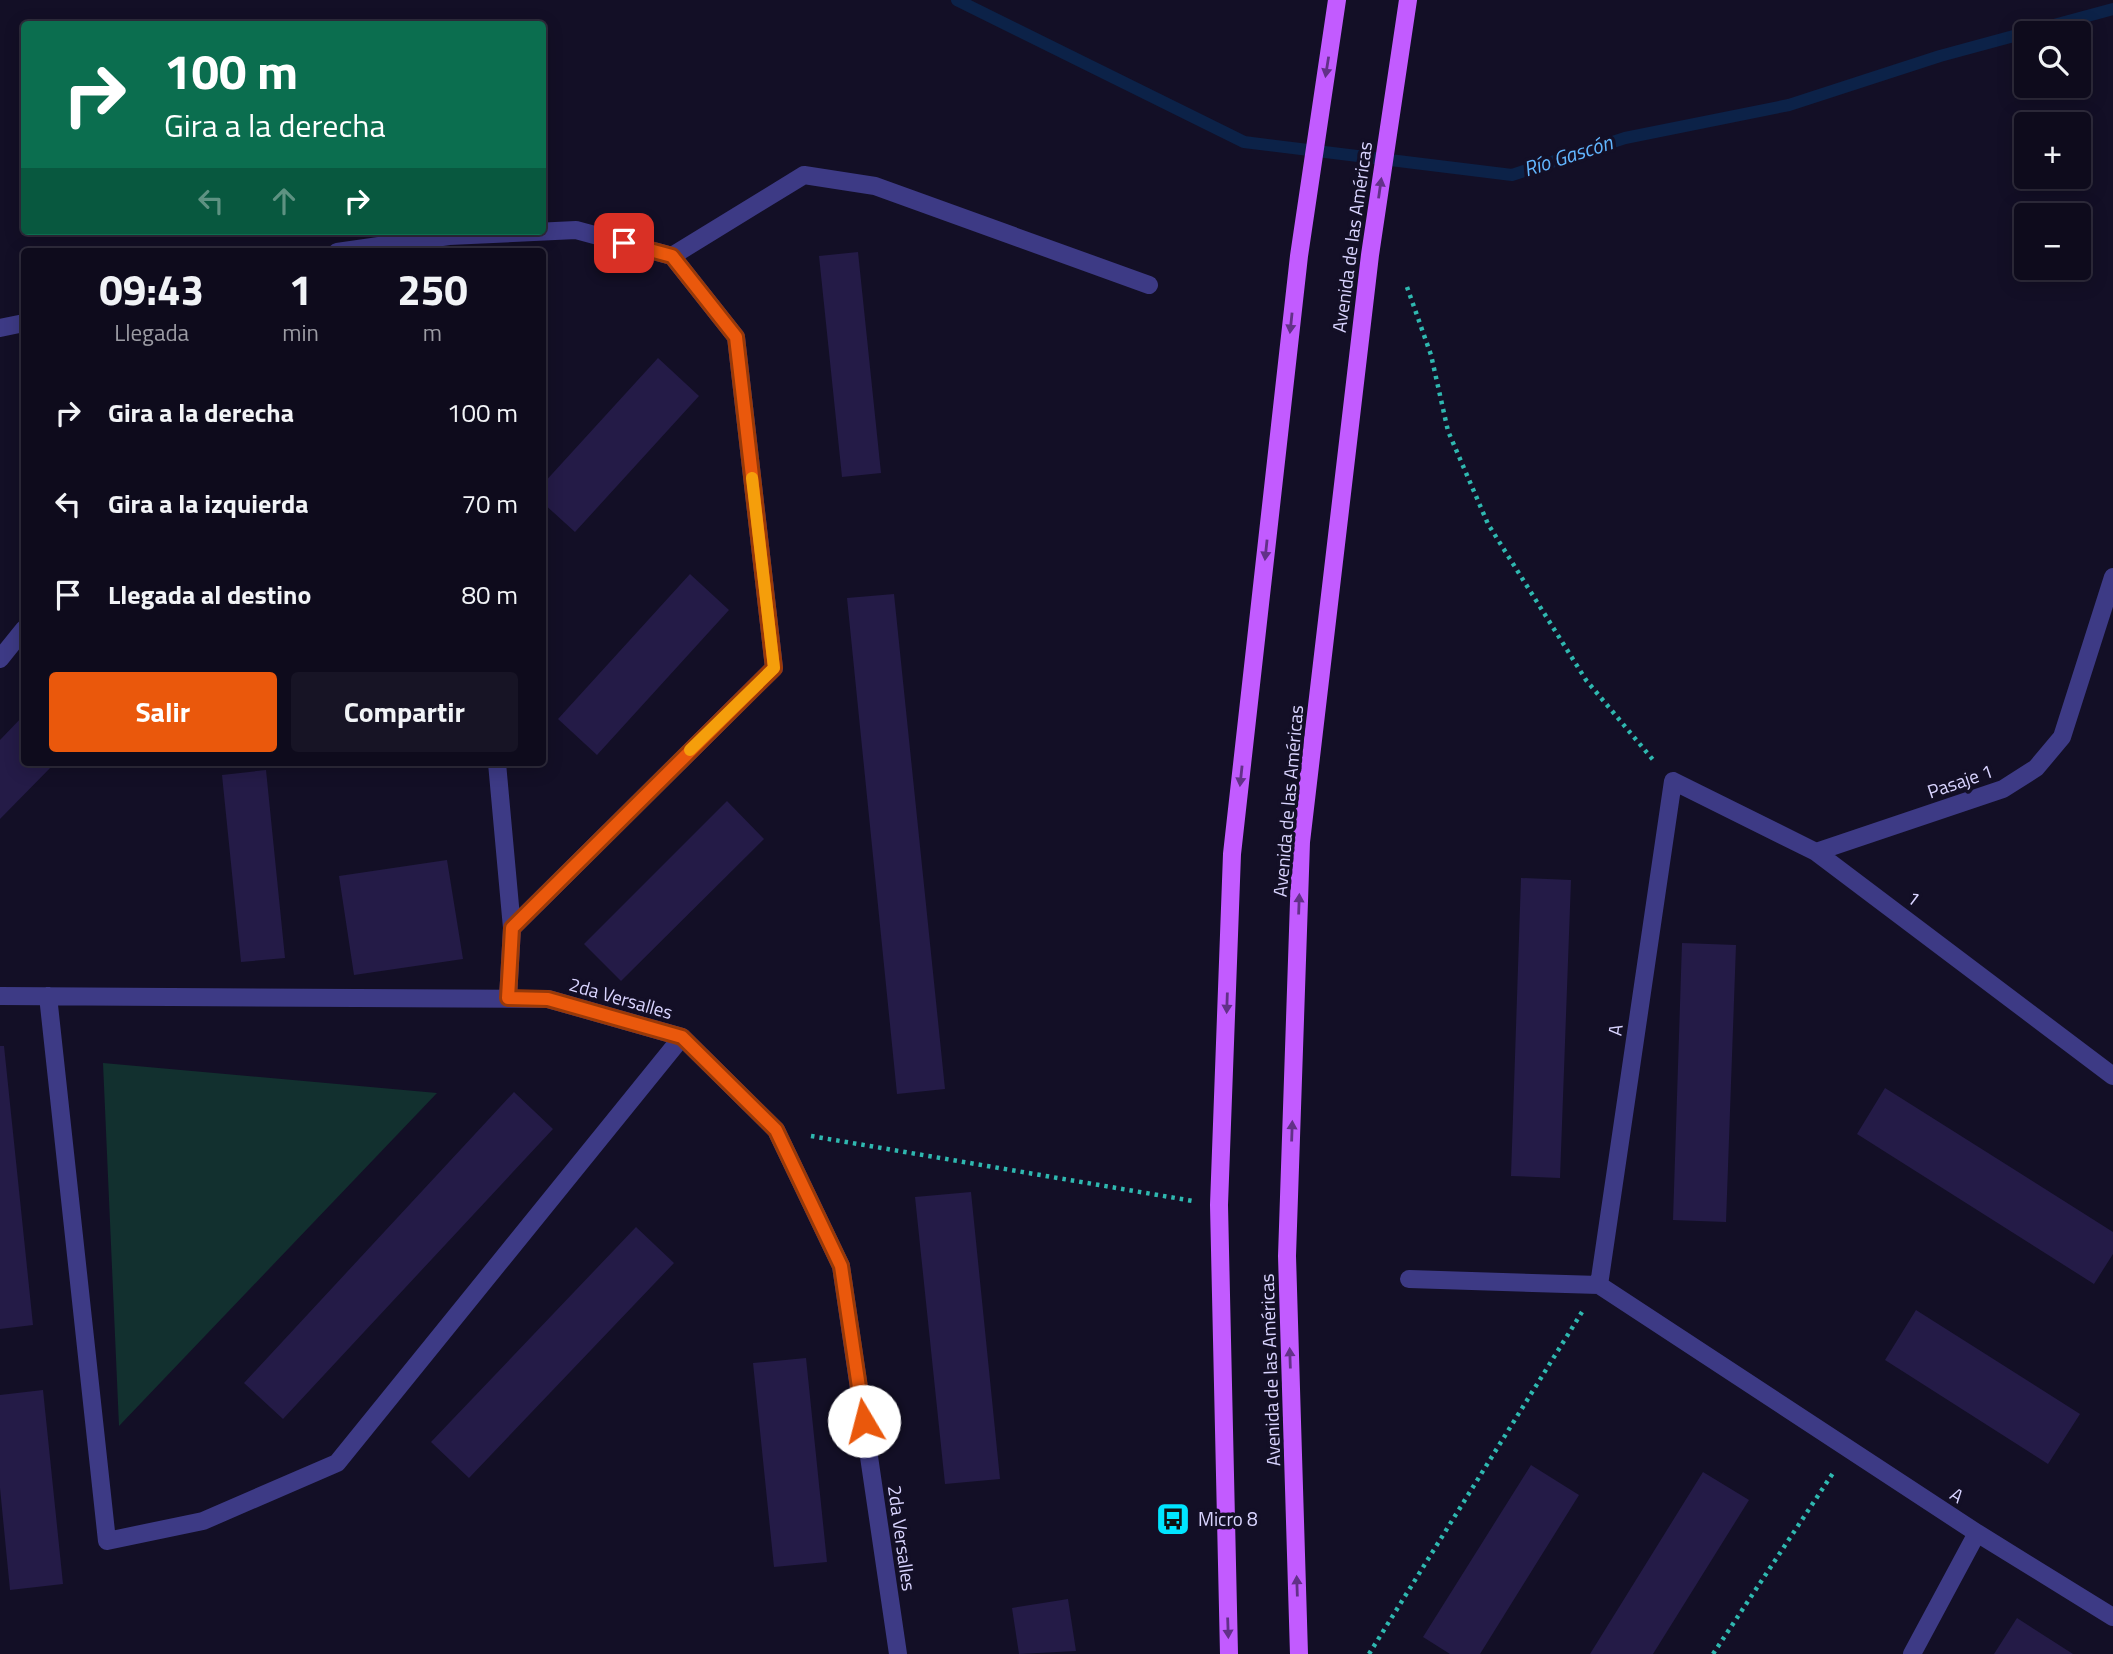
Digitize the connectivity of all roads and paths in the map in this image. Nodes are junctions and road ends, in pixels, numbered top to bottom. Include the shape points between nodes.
1 (1337, 0) edge
2 (1407, 3) edge
3 (546, 233) edge
4 (531, 235) edge
5 (450, 244) edge
6 (394, 248) edge
7 (672, 256) junction
8 (1149, 285) dead end
9 (1407, 287) dead end
10 (21, 324) edge
11 (0, 328) edge
12 (2113, 577) edge
13 (21, 633) edge
14 (0, 659) edge
15 (497, 766) edge
16 (1673, 782) junction
17 (1816, 852) junction
18 (512, 928) junction
19 (0, 996) edge
20 (48, 996) junction
21 (508, 998) junction
22 (682, 1037) junction
23 (2113, 1076) edge
24 (776, 1130) junction
25 (1219, 1205) junction
26 (1409, 1279) dead end
27 (1599, 1285) junction
28 (1849, 1449) junction
29 (1977, 1533) junction
30 (2113, 1617) edge
31 (898, 1654) edge
32 (1229, 1654) edge
33 (1299, 1654) edge
34 (1368, 1654) edge
35 (1713, 1654) edge
36 (1912, 1654) edge

1 -> 25 main road via 1298,256 1232,854
33 -> 2 main road, Avenida de las Américas via 1287,1256 1301,842 1370,255
3 - 7 street via 576,230
4 - 5 street
5 - 6 street
7 - 8 street via 804,175 875,186
7 - 18 street via 736,337 774,668
9 - 16 path via 1431,355 1448,431 1489,524 1586,680
10 - 11 street
12 - 17 street, Pasaje 1 via 2062,737 2036,768 2003,789
13 - 14 street
15 - 18 street
16 - 17 street, 1
16 - 27 street, A
17 - 23 street, 1
18 - 21 street
19 - 20 street, 2da Versalles
20 - 21 street, 2da Versalles
20 - 22 street via 107,1541 203,1521 337,1463
21 - 22 street, 2da Versalles via 548,999
22 - 24 street, 2da Versalles
24 - 25 path
24 - 31 street, 2da Versalles via 841,1266
25 -> 32 main road
26 - 27 street
27 - 28 street, A
27 - 34 path
28 - 29 street, A
28 - 35 path
29 - 30 street, A
29 - 36 street

